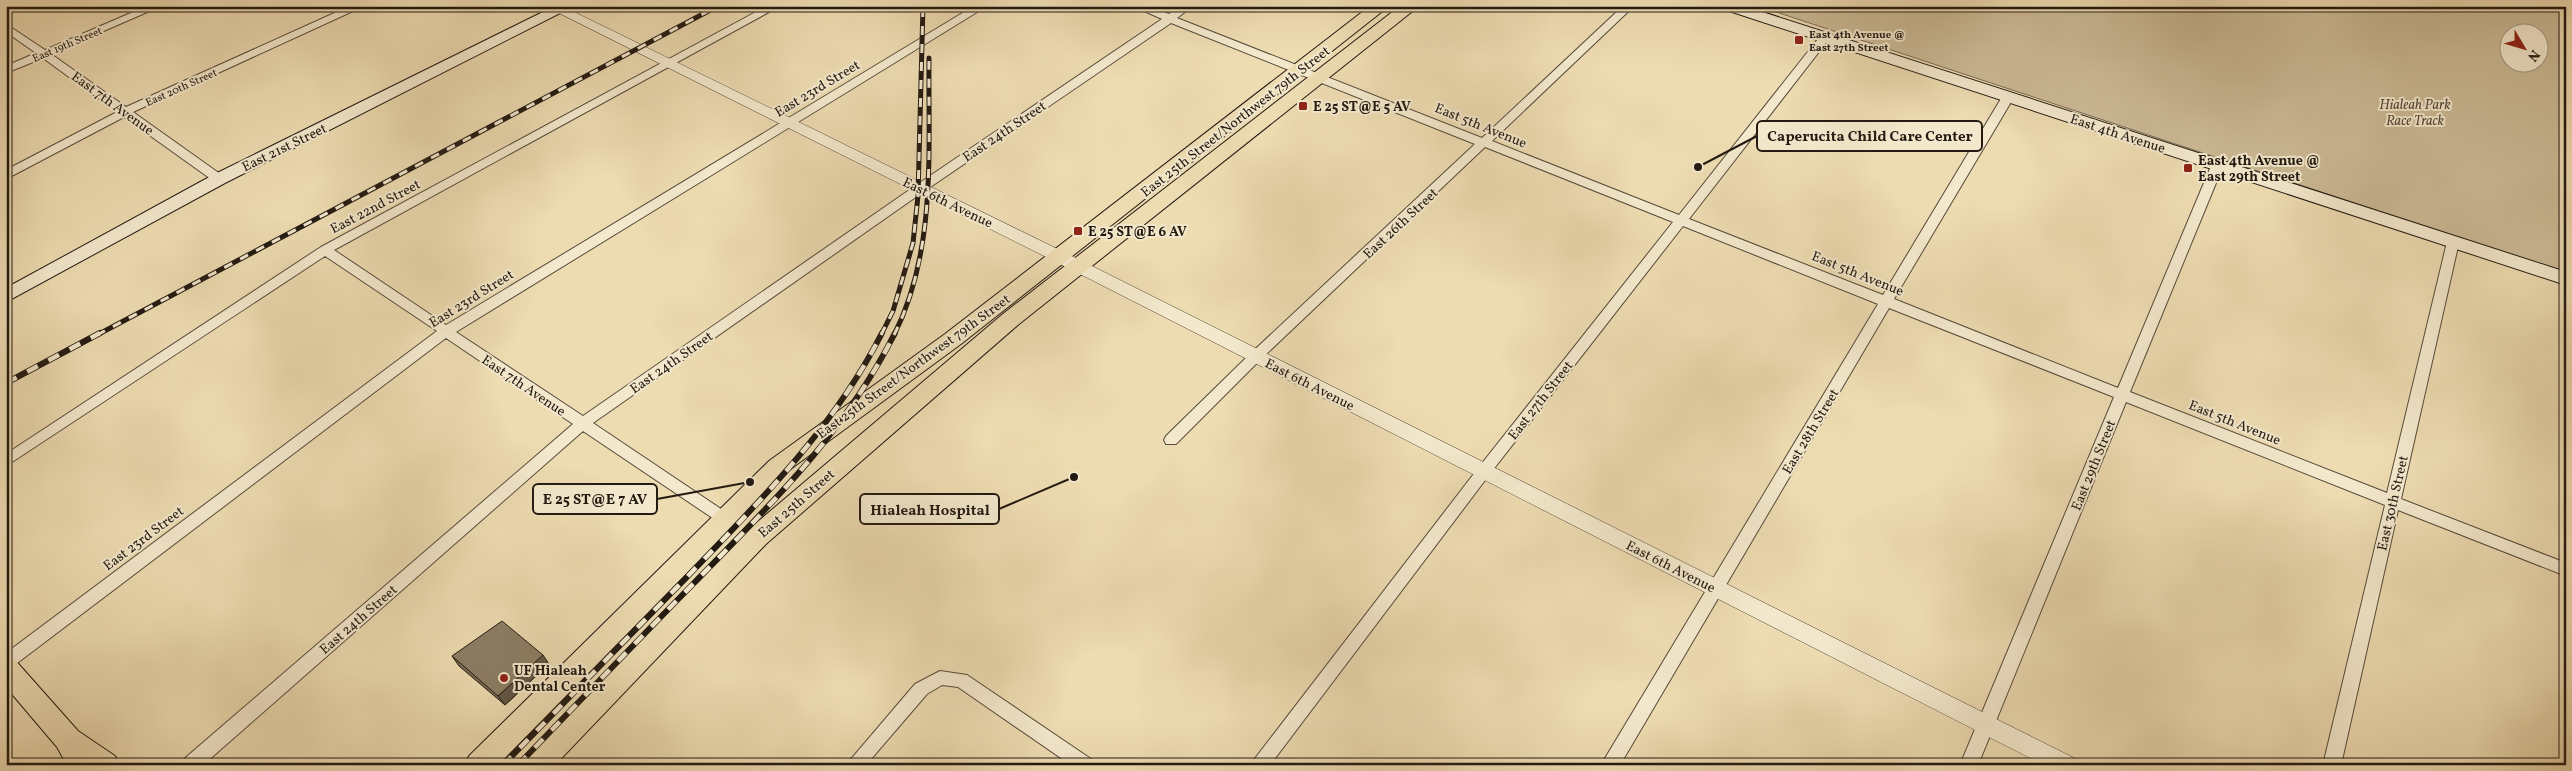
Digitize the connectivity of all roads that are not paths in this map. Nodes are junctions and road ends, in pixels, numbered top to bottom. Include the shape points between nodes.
1 (156, 6) edge
2 (359, 6) edge
3 (775, 6) edge
4 (982, 6) edge
5 (1138, 6) edge
6 (1188, 6) edge
7 (1381, 6) edge
8 (1410, 6) edge
9 (1629, 6) edge
10 (1728, 6) edge
11 (559, 8) edge
12 (1170, 18) junction
13 (6, 27) edge
14 (1825, 37) junction
15 (44, 54) junction
16 (669, 64) junction
17 (1301, 69) junction
18 (6, 70) edge
19 (1321, 77) junction
20 (2008, 97) junction
21 (125, 112) junction
22 (790, 124) junction
23 (1485, 144) junction
24 (2217, 166) junction
25 (6, 175) edge
26 (219, 179) junction
27 (919, 189) junction
28 (1682, 220) junction
29 (2452, 242) junction
30 (325, 250) junction
31 (1070, 262) junction
32 (2566, 279) edge
33 (6, 296) edge
34 (1888, 301) junction
35 (445, 332) junction
36 (1255, 357) junction
37 (2123, 394) junction
38 (582, 424) junction
39 (1171, 440) dead end
40 (6, 460) edge
41 (1484, 471) junction
42 (2393, 501) junction
43 (725, 518) junction
44 (2566, 570) edge
45 (1716, 588) junction
46 (6, 662) edge
47 (6, 668) edge
48 (1986, 724) junction
49 (67, 738) junction
50 (82, 765) edge
51 (105, 765) edge
52 (190, 765) edge
53 (479, 765) edge
54 (536, 765) edge
55 (855, 765) edge
56 (1085, 765) edge
57 (1259, 765) edge
58 (1610, 765) edge
59 (1969, 765) edge
60 (2066, 765) edge
61 (2332, 765) edge

1 - 15 street, East 19th Street
2 - 21 street, East 20th Street
3 - 16 street, East 22nd Street
4 - 22 street, East 23rd Street
5 - 12 street, East 5th Avenue
6 - 12 street, East 24th Street
7 - 17 main road, East 25th Street/Northwest 79th Street
8 - 19 main road, East 25th Street/Northwest 79th Street
9 - 23 street, East 26th Street
10 - 14 main road, East 4th Avenue
11 - 16 street, East 6th Avenue
11 - 26 main road, East 21st Street
12 - 17 street, East 5th Avenue
12 - 27 street, East 24th Street
13 - 15 street, East 7th Avenue
14 - 20 main road, East 4th Avenue
14 - 28 street, East 27th Street
15 - 18 street, East 19th Street
15 - 21 street, East 7th Avenue
16 - 22 street, East 6th Avenue
16 - 30 street, East 22nd Street
17 - 19 street, East 5th Avenue
17 - 31 main road, East 25th Street/Northwest 79th Street
19 - 23 street, East 5th Avenue
19 - 31 main road, East 25th Street/Northwest 79th Street
20 - 24 main road, East 4th Avenue
20 - 34 street, East 28th Street
21 - 25 street, East 20th Street
21 - 26 street, East 7th Avenue
22 - 27 street, East 6th Avenue
22 - 35 street, East 23rd Street
23 - 28 street, East 5th Avenue
23 - 36 street, East 26th Street
24 - 29 main road, East 4th Avenue
24 - 37 street, East 29th Street
26 - 33 main road, East 21st Street
27 - 31 street, East 6th Avenue
27 - 38 street, East 24th Street
28 - 34 street, East 5th Avenue
28 - 41 street, East 27th Street
29 - 32 main road, East 4th Avenue
29 - 42 street, East 30th Street
30 - 35 street, East 7th Avenue
30 - 40 street, East 22nd Street
31 - 36 street, East 6th Avenue
31 - 43 main road, East 25th Street/Northwest 79th Street via 824,431 778,467
31 - 54 main road, East 25th Street via 1010,319 757,537
34 - 37 street, East 5th Avenue
34 - 45 street, East 28th Street
35 - 38 street, East 7th Avenue
35 - 46 street, East 23rd Street
36 - 39 street, East 26th Street
36 - 41 street, East 6th Avenue
37 - 42 street, East 5th Avenue
37 - 48 street, East 29th Street
38 - 43 street, East 7th Avenue
38 - 52 street, East 24th Street
41 - 45 street, East 6th Avenue
41 - 57 street, East 27th Street
42 - 44 street, East 5th Avenue
42 - 61 street, East 30th Street
43 - 53 main road, East 25th Street/Northwest 79th Street
45 - 48 street, East 6th Avenue
45 - 58 street, East 28th Street
47 - 49 main road
48 - 59 street, East 29th Street
48 - 60 street, East 6th Avenue
49 - 50 main road
49 - 51 main road
55 - 56 street via 921,689 940,678 961,680

